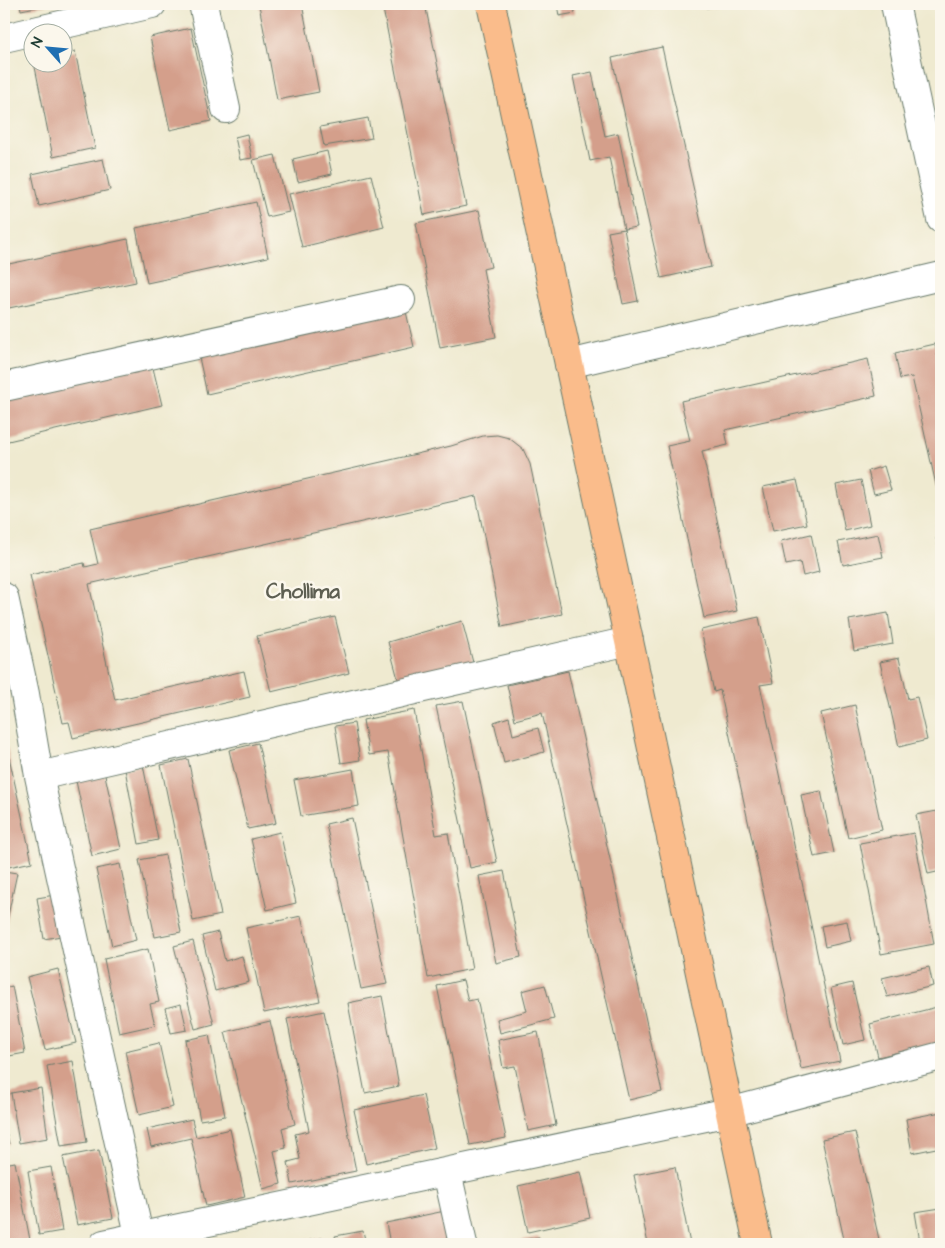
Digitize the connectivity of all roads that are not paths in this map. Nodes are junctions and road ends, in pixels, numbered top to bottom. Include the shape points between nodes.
1 (152, 4) edge
2 (202, 4) edge
3 (491, 4) edge
4 (895, 4) edge
5 (4, 38) edge
6 (226, 110) dead end
7 (941, 219) edge
8 (941, 276) edge
9 (400, 300) dead end
10 (569, 364) junction
11 (4, 387) edge
12 (4, 597) edge
13 (629, 641) junction
14 (14, 697) edge
15 (39, 776) junction
16 (941, 1056) edge
17 (728, 1112) junction
18 (447, 1172) junction
19 (141, 1240) edge
20 (104, 1244) edge
21 (463, 1244) edge
22 (758, 1244) edge

1 - 5 street
2 - 6 street
3 - 10 main road
4 - 7 street
8 - 10 street
9 - 11 street
10 - 13 main road
12 - 14 street
13 - 15 street
13 - 17 main road
14 - 15 street
15 - 19 street
16 - 17 street
17 - 18 street
17 - 22 main road
18 - 19 street
18 - 21 street
19 - 20 street

